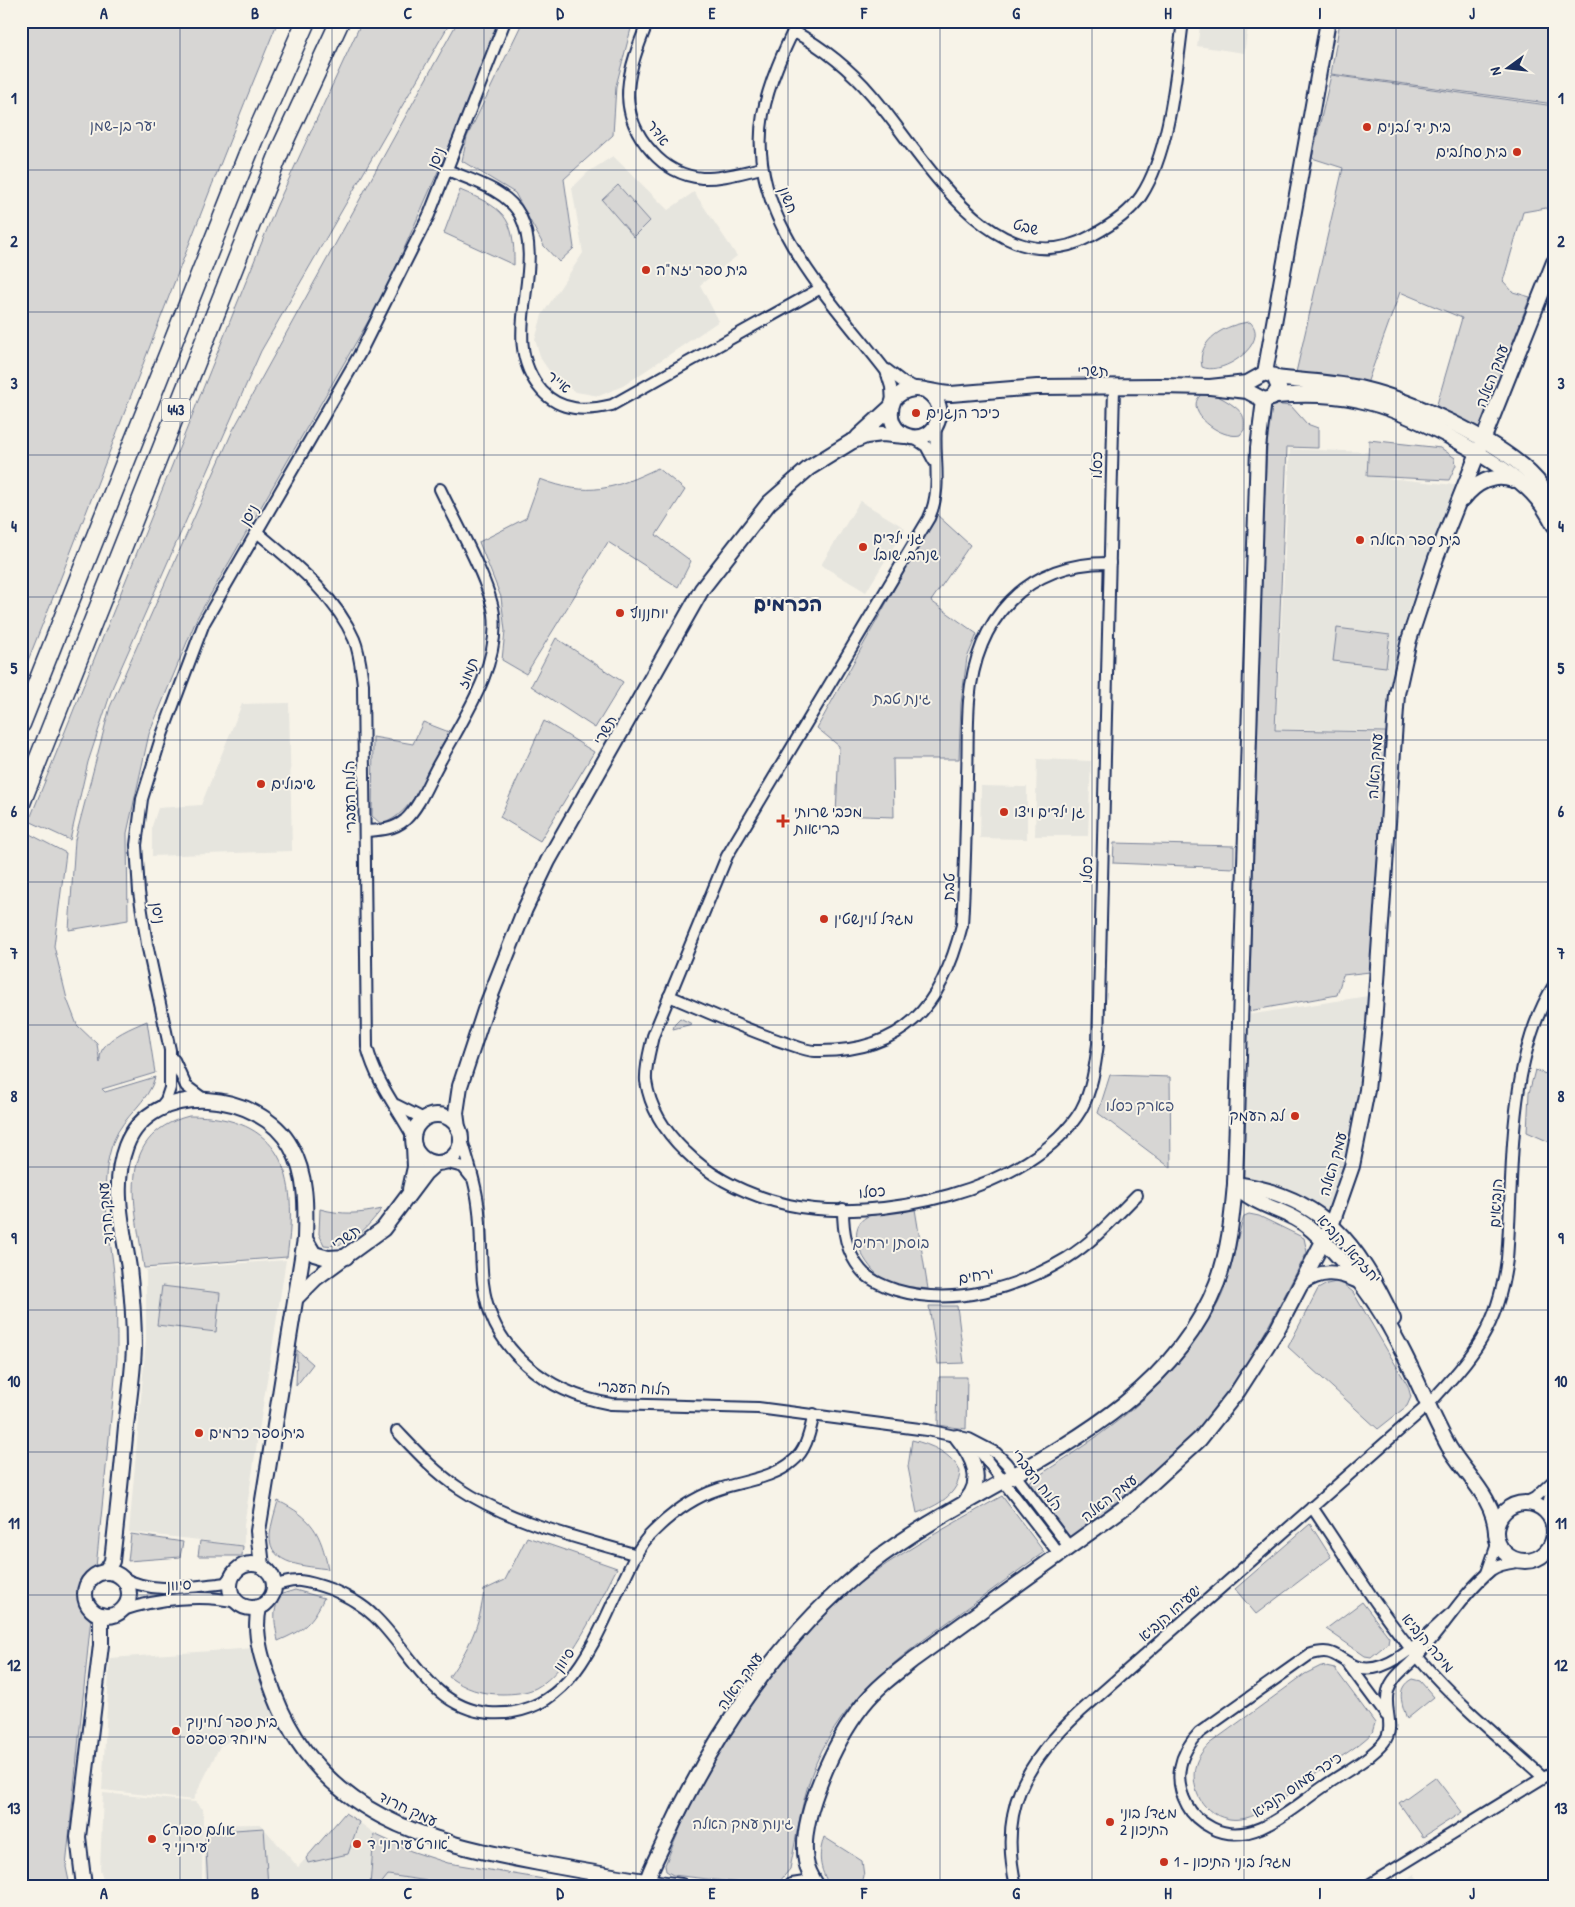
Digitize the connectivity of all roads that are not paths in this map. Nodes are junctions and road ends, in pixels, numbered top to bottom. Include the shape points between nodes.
1 (306, 21) edge
2 (340, 21) edge
3 (505, 21) edge
4 (648, 21) edge
5 (1184, 21) edge
6 (1328, 21) edge
7 (796, 26) edge
8 (762, 168) junction
9 (447, 170) junction
10 (1554, 262) edge
11 (821, 288) junction
12 (881, 364) junction
13 (1266, 376) junction
14 (1210, 387) junction
15 (1114, 388) junction
16 (922, 389) junction
17 (976, 392) junction
18 (1266, 397) junction
19 (891, 405) junction
20 (937, 422) junction
21 (1491, 425) junction
22 (910, 437) junction
23 (1484, 441) junction
24 (852, 442) junction
25 (1503, 453) junction
26 (1479, 455) junction
27 (938, 477) junction
28 (1519, 482) junction
29 (440, 489) dead end
30 (1458, 505) junction
31 (1554, 512) edge
32 (1554, 525) edge
33 (257, 532) junction
34 (1110, 563) junction
35 (21, 724) edge
36 (21, 803) edge
37 (366, 831) junction
38 (1554, 985) edge
39 (669, 996) junction
40 (170, 1050) junction
41 (460, 1086) junction
42 (388, 1097) junction
43 (205, 1100) junction
44 (157, 1112) junction
45 (427, 1118) junction
46 (459, 1132) junction
47 (414, 1141) junction
48 (440, 1163) junction
49 (475, 1184) junction
50 (1236, 1184) junction
51 (1137, 1195) dead end
52 (407, 1197) junction
53 (843, 1209) junction
54 (1332, 1224) junction
55 (305, 1239) junction
56 (1323, 1241) junction
57 (347, 1256) junction
58 (1359, 1282) junction
59 (1301, 1283) junction
60 (296, 1297) junction
61 (1419, 1387) junction
62 (1428, 1405) junction
63 (814, 1414) junction
64 (397, 1431) dead end
65 (943, 1432) junction
66 (957, 1438) junction
67 (1010, 1478) junction
68 (1470, 1479) junction
69 (1554, 1480) edge
70 (963, 1504) junction
71 (1522, 1504) junction
72 (1312, 1507) junction
73 (1553, 1527) edge
74 (1496, 1534) junction
75 (1065, 1552) junction
76 (637, 1555) junction
77 (1554, 1556) edge
78 (1530, 1560) junction
79 (262, 1566) junction
80 (106, 1572) junction
81 (231, 1576) junction
82 (1486, 1576) junction
83 (122, 1577) junction
84 (274, 1585) junction
85 (236, 1602) junction
86 (265, 1604) junction
87 (123, 1610) junction
88 (1450, 1614) junction
89 (101, 1615) junction
90 (1410, 1648) junction
91 (1417, 1656) junction
92 (1342, 1657) junction
93 (1389, 1721) junction
94 (1554, 1771) edge
95 (1543, 1777) junction
96 (646, 1884) edge
97 (84, 1886) edge
98 (681, 1886) edge
99 (792, 1886) edge
100 (813, 1886) edge
101 (817, 1886) edge
102 (1016, 1886) edge
103 (1367, 1886) edge

1 - 35 highway, 443 via 254,141
2 - 36 highway, 443 via 282,146
3 - 9 street, ניסן
4 - 8 street, אדר via 628,76 627,103 633,124 646,145 661,162 680,173 702,178
5 - 7 street, שבט via 1156,167 1140,197 1114,224 1079,243 1054,247 1029,246 997,234 970,215 872,95 844,65
6 - 13 street
7 - 8 street, חשון via 774,76 763,114
8 - 11 street, חשון via 776,215
9 - 11 street, אייר via 491,189 519,213 527,233 528,256 522,347 534,381 560,405 594,409 612,405
9 - 33 street, ניסן via 429,215 359,355
10 - 21 street, עמק האלה
11 - 12 street, חשון
12 - 16 street, חשון via 900,380
12 - 19 street, חשון via 890,379
13 - 14 street, תשרי
13 - 18 street via 1279,388
13 - 18 street via 1253,384
13 - 23 street, תשרי via 1365,389 1417,406
14 - 15 street, תשרי
14 - 18 street, תשרי via 1247,391
15 - 17 street, תשרי via 1037,387
15 - 34 street, כסלו
16 - 17 street, תשרי via 939,394
16 - 19 street via 900,392
16 - 20 street via 933,395 938,403
17 - 20 street, תשרי via 955,402
18 - 26 street, תשרי via 1320,395 1374,403 1412,418
18 - 50 street, עמק האלה via 1258,448
19 - 22 street via 893,424
19 - 24 street, תשרי
20 - 22 street via 922,436
20 - 27 street, כסלו via 934,446
21 - 23 street, עמק האלה
21 - 25 street via 1493,438
22 - 24 street, תשרי via 882,434
22 - 27 street, כסלו via 921,442 930,453
23 - 25 street, תשרי
23 - 26 street, עמק האלה
24 - 41 street, תשרי via 809,468 769,503 702,589 548,861 491,993
25 - 31 street, תשרי via 1531,474 1544,490
26 - 28 street, תשרי
26 - 30 street, עמק האלה
27 - 39 street, כסלו via 933,509 924,529 727,856
28 - 30 street via 1505,477 1491,478 1474,487
28 - 32 street, תשרי via 1539,501
29 - 37 street, תמוז via 494,612 490,655 477,694 414,810 393,828
30 - 54 street, עמק האלה via 1426,586 1402,669 1393,741 1378,978 1367,1090 1352,1166
33 - 37 street, הלוח העברי via 318,587 354,638 364,684
33 - 40 street, ניסן via 204,623 162,735 142,800 136,845 139,892
34 - 39 street, טבת via 1075,566 1036,579 1004,605 991,624 980,650 969,700 962,925 955,953 943,978 928,1004 913,1021 878,1043 860,1048 816,1051 769,1038
34 - 53 street, כסלו via 1098,1044 1088,1093 1081,1110 1061,1136 1036,1157 983,1185 890,1206
37 - 42 street, הלוח העברי via 367,1047 373,1069
38 - 62 street, הנביאים via 1534,1030 1518,1095 1507,1259 1493,1322 1466,1364
39 - 53 street, כסלו via 653,1036 646,1079 659,1118 673,1140 700,1166 730,1186 790,1205
40 - 43 street, ניסן via 186,1086
40 - 44 street, ניסן via 170,1088
41 - 45 street, תשרי via 451,1100
41 - 46 street, תשרי via 456,1113
42 - 45 street, הלוח העברי via 401,1109
42 - 47 street, הלוח העברי
43 - 44 street, עמק חרוד via 169,1105
43 - 55 street, עמק חרוד via 252,1110 279,1130 291,1146 304,1183
44 - 80 street, עמק חרוד via 140,1125 126,1144 118,1182 134,1347 112,1561
45 - 46 street via 447,1118
45 - 47 street via 416,1129
46 - 48 street via 457,1152
46 - 49 street, הלוח העברי
47 - 48 street via 423,1159
47 - 52 street, תשרי via 414,1167
48 - 49 street via 463,1167
48 - 52 street, תשרי via 425,1173
49 - 63 street, הלוח העברי via 486,1302 505,1343 541,1378 589,1400 611,1404 699,1405
50 - 54 street, יחזקאל הנביא via 1278,1194
50 - 56 street, יחזקאל הנביא via 1254,1201 1302,1221
50 - 67 street, עמק האלה via 1229,1239 1221,1269 1206,1305 1179,1349 1140,1391
51 - 53 street, ירחים via 1098,1234 1060,1262 998,1289 949,1296 924,1296 900,1291 876,1282 862,1272 847,1244
52 - 57 street, תשרי via 383,1228
54 - 56 street, עמק האלה
54 - 61 street, יחזקאל הנביא via 1374,1280 1402,1340
55 - 57 street via 314,1254 328,1258
55 - 60 street, עמק חרוד
56 - 58 street, יחזקאל הנביא
56 - 59 street, עמק האלה
57 - 60 street, תשרי
58 - 59 street via 1343,1274 1328,1272 1311,1276
58 - 61 street, יחזקאל הנביא via 1391,1328
59 - 75 street, עמק האלה via 1261,1357 1200,1439 1149,1488
60 - 79 street, עמק חרוד via 258,1532
61 - 62 street, יחזקאל הנביא
62 - 68 street, יחזקאל הנביא
62 - 72 street, ישעיהו הנביא
63 - 65 street, הלוח העברי
63 - 76 street, סיוון via 805,1444 793,1462 779,1470 698,1498 663,1522
64 - 76 street via 438,1472 482,1502 533,1523
65 - 66 street, הלוח העברי
65 - 67 street, הלוח העברי via 969,1438 996,1453
66 - 67 street, הלוח העברי
66 - 70 street via 971,1458 977,1480 972,1494
67 - 70 street, עמק האלה
67 - 75 street, הלוח העברי
68 - 71 street, יחזקאל הנביא via 1496,1500
68 - 74 street, יחזקאל הנביא via 1493,1513
69 - 71 street via 1539,1495
69 - 73 street via 1549,1501
70 - 96 street, עמק האלה via 870,1564 794,1637 765,1672 715,1744 677,1814
71 - 73 street via 1543,1510
71 - 74 street via 1503,1513
72 - 90 street, מיכה הנביא
72 - 102 street, ישעיהו הנביא via 1080,1712 1042,1751 1028,1772 1013,1813 1010,1862
73 - 78 street via 1549,1547
74 - 78 street via 1505,1553 1514,1559
74 - 82 street via 1496,1547
75 - 101 street, עמק האלה via 914,1658 881,1686 849,1723 820,1781 807,1828 806,1861
76 - 84 street, סיוון via 576,1673 547,1700 507,1713 467,1709 449,1700 433,1687 376,1617 363,1606 319,1585 299,1580
77 - 78 street
78 - 82 street via 1496,1567
79 - 81 street via 255,1563 242,1565
79 - 84 street via 273,1578
80 - 83 street
80 - 89 street via 92,1578 85,1592 88,1605
81 - 83 street, סיוון via 225,1583 155,1587 135,1585
81 - 85 street via 230,1591
82 - 88 street
83 - 87 street via 130,1596
84 - 86 street
85 - 86 street via 250,1608
85 - 87 street, סיוון via 218,1598 156,1601
86 - 96 street, עמק חרוד via 259,1608 258,1635 267,1673 290,1728 326,1775 369,1810 417,1834 476,1851
87 - 89 street
88 - 90 street, כיכר עמוס הנביא
88 - 91 street, כיכר עמוס הנביא
89 - 97 street via 101,1645 78,1837
90 - 91 street, מיכה הנביא
90 - 92 street, כיכר עמוס הנביא via 1379,1668 1361,1668
91 - 93 street, כיכר עמוס הנביא via 1388,1690
91 - 95 street, מיכה הנביא via 1452,1694
92 - 93 street via 1385,1711
92 - 93 street, כיכר עמוס הנביא via 1327,1652 1308,1655 1199,1733 1188,1744 1179,1770 1183,1797 1189,1809 1197,1819 1217,1831 1241,1834 1261,1828 1377,1749 1388,1735
94 - 95 street
95 - 103 street
96 - 98 street
99 - 100 street

